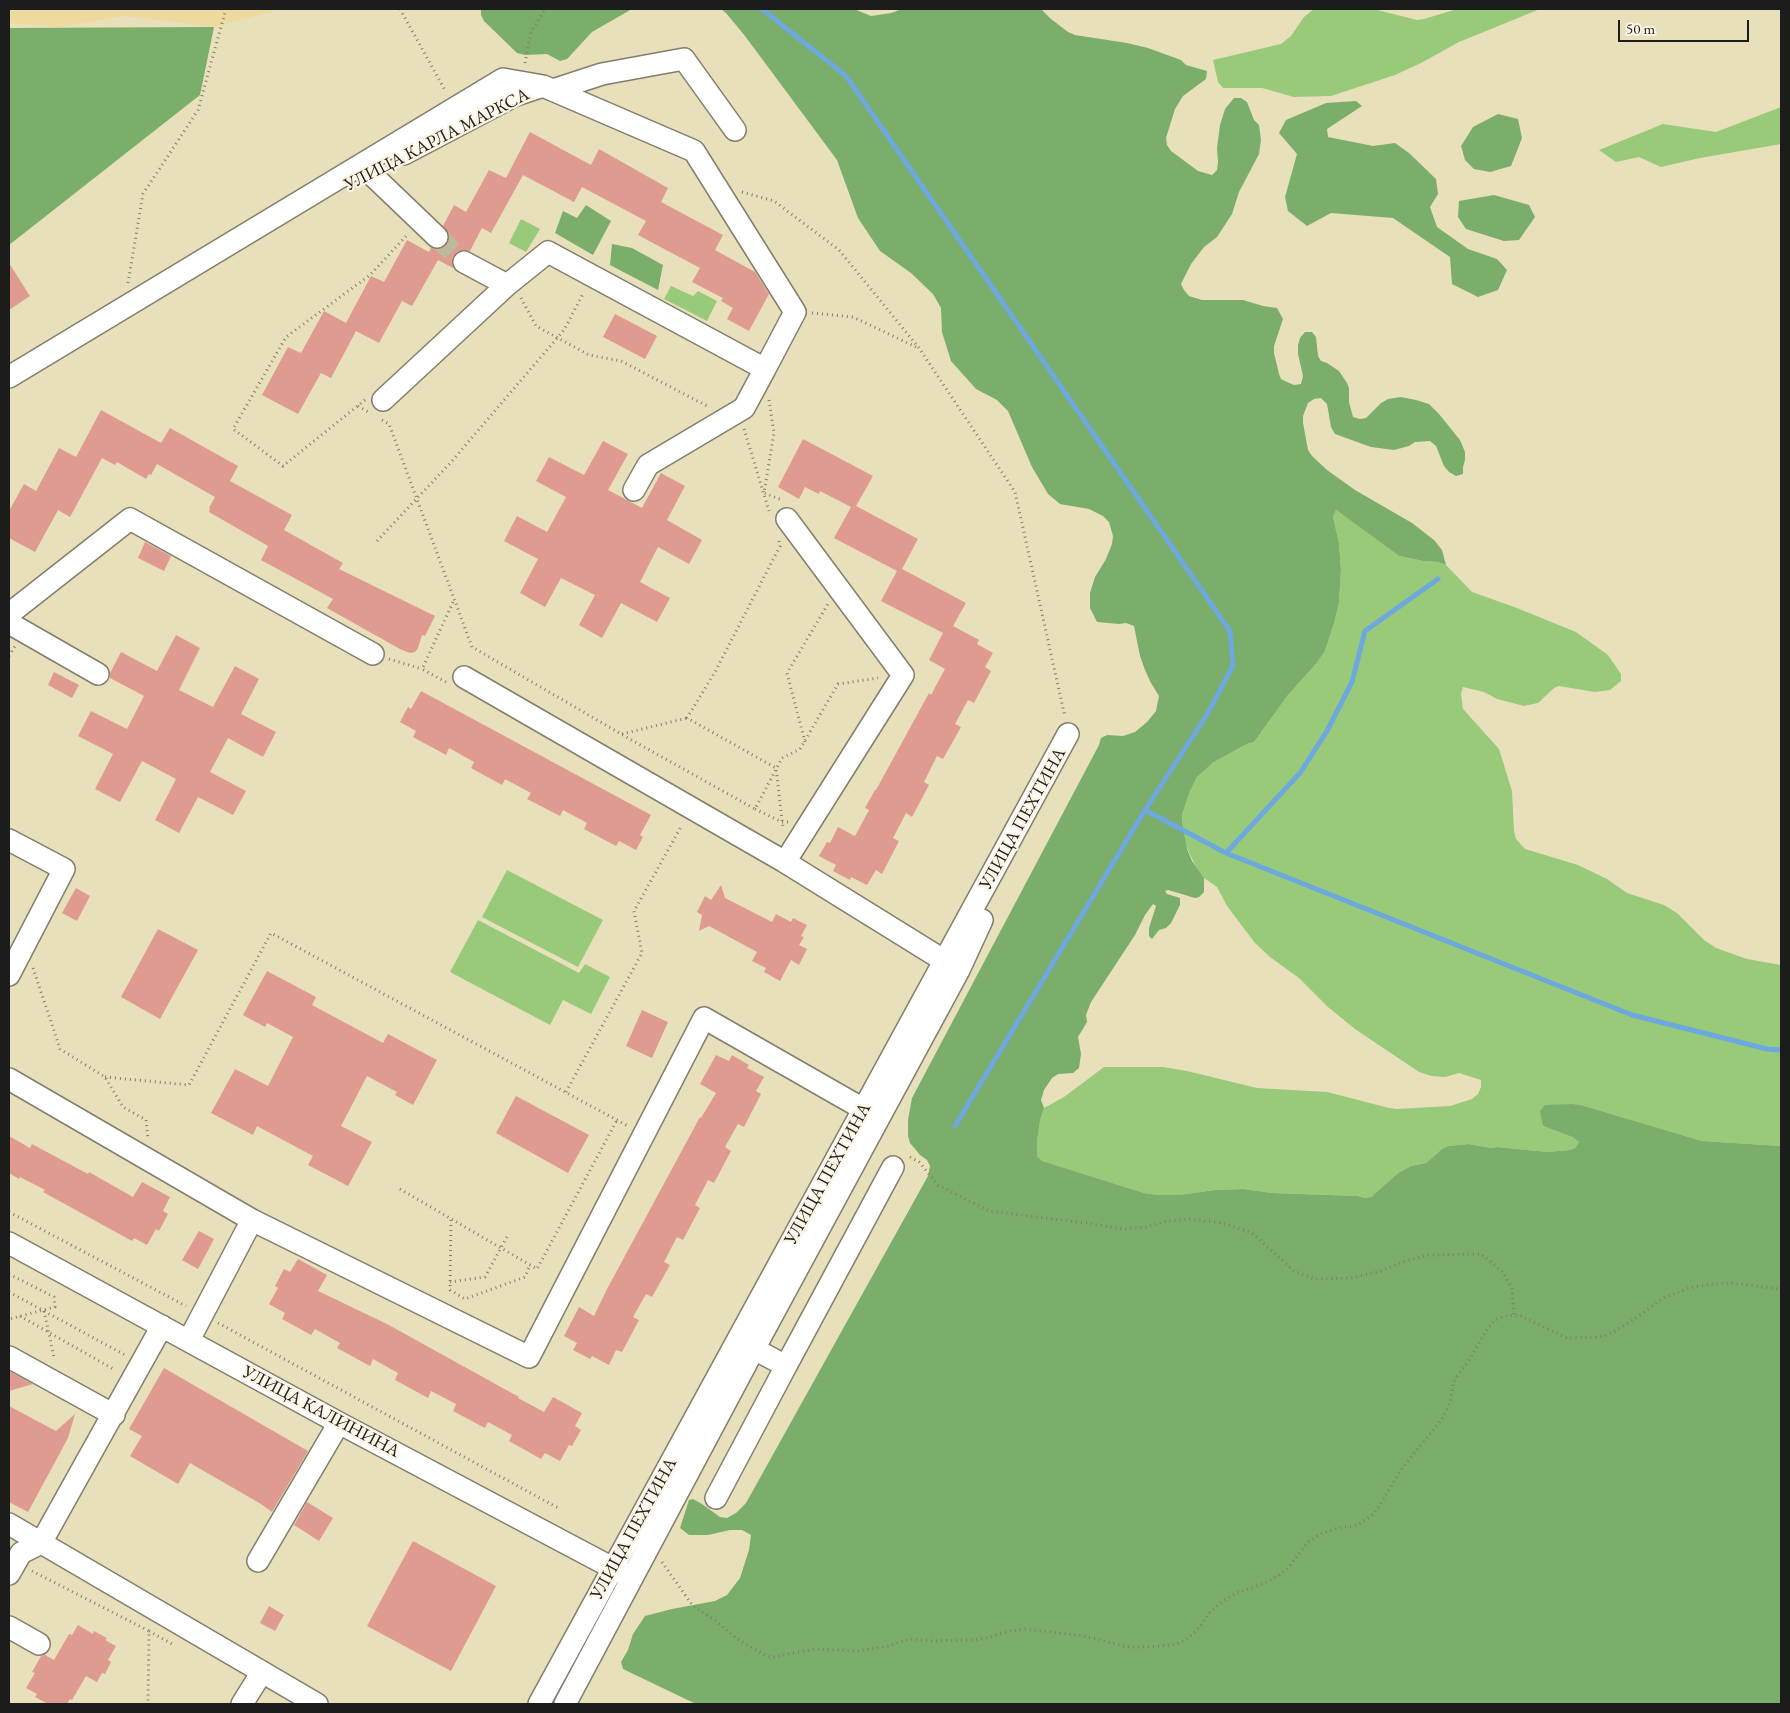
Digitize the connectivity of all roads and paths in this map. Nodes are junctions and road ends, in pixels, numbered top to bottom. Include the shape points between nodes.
1 (226, 9) edge
2 (400, 9) edge
3 (545, 9) edge
4 (521, 82) junction
5 (548, 88) junction
6 (454, 108) junction
7 (736, 130) dead end
8 (369, 172) junction
9 (720, 192) junction
10 (437, 237) tunnel mouth
11 (464, 262) tunnel mouth
12 (591, 275) junction
13 (507, 285) junction
14 (123, 308) junction
15 (795, 312) junction
16 (557, 337) junction
17 (919, 348) junction
18 (765, 369) junction
19 (9, 377) edge
20 (9, 392) edge
21 (358, 406) dead end
22 (379, 411) junction
23 (727, 418) junction
24 (634, 490) dead end
25 (764, 493) junction
26 (417, 498) junction
27 (783, 514) junction
28 (777, 538) dead end
29 (377, 541) dead end
30 (838, 586) junction
31 (455, 600) junction
32 (9, 614) edge
33 (9, 623) edge
34 (373, 654) joint
35 (422, 669) junction
36 (98, 674) dead end
37 (903, 674) junction
38 (456, 680) joint
39 (687, 718) junction
40 (622, 734) junction
41 (1068, 734) joint
42 (805, 742) junction
43 (776, 768) junction
44 (755, 809) junction
45 (811, 821) junction
46 (782, 822) junction
47 (682, 824) dead end
48 (783, 831) dead end
49 (9, 840) edge
50 (785, 862) junction
51 (23, 949) junction
52 (952, 966) junction
53 (9, 975) edge
54 (105, 1076) junction
55 (9, 1079) edge
56 (566, 1092) junction
57 (871, 1114) junction
58 (617, 1120) junction
59 (644, 1133) junction
60 (898, 1160) joint
61 (152, 1162) junction
62 (400, 1189) dead end
63 (9, 1212) edge
64 (451, 1219) junction
65 (252, 1220) junction
66 (508, 1235) dead end
67 (9, 1243) edge
68 (502, 1249) junction
69 (530, 1265) junction
70 (9, 1274) edge
71 (450, 1282) junction
72 (1781, 1289) edge
73 (9, 1292) edge
74 (44, 1311) junction
75 (1514, 1314) junction
76 (203, 1315) junction
77 (20, 1316) junction
78 (9, 1320) edge
79 (162, 1326) junction
80 (48, 1332) junction
81 (189, 1340) junction
82 (129, 1347) dead end
83 (754, 1349) junction
84 (9, 1356) edge
85 (54, 1357) dead end
86 (786, 1366) junction
87 (112, 1377) dead end
88 (114, 1415) junction
89 (339, 1423) junction
90 (716, 1498) dead end
91 (560, 1509) dead end
92 (9, 1524) edge
93 (41, 1544) junction
94 (649, 1550) junction
95 (258, 1561) dead end
96 (613, 1567) junction
97 (12, 1568) edge
98 (633, 1579) junction
99 (9, 1627) edge
100 (39, 1644) dead end
101 (262, 1672) junction
102 (148, 1704) edge
103 (242, 1704) edge
104 (317, 1704) edge
105 (539, 1704) edge
106 (565, 1704) edge

1 - 14 path via 198,110 143,194
2 - 6 path
3 - 4 path via 531,32
4 - 5 street, УЛИЦА КАРЛА МАРКСА
4 - 6 street, УЛИЦА КАРЛА МАРКСА via 503,79
5 - 7 street via 684,59
5 - 8 street, УЛИЦА КАРЛА МАРКСА via 516,95
5 - 9 street via 694,151
6 - 14 street, УЛИЦА КАРЛА МАРКСА
8 - 10 street
8 - 20 street, УЛИЦА КАРЛА МАРКСА
9 - 15 street
9 - 17 path via 741,192 774,201 839,250
11 - 13 street
12 - 13 street via 548,252
12 - 16 path via 564,330
12 - 18 street
13 - 16 path via 520,296 536,326
13 - 22 street
14 - 19 street, УЛИЦА КАРЛА МАРКСА
15 - 17 path via 853,317
15 - 18 street
16 - 23 path via 589,354 621,361
16 - 26 path
17 - 41 path via 1015,492
18 - 23 street via 744,408
18 - 25 path via 774,433
21 - 22 path
22 - 26 path via 389,424
23 - 24 street via 648,465
23 - 25 path via 744,429
25 - 27 path
25 - 27 path
26 - 29 path
26 - 31 path
27 - 30 street
28 - 39 path via 780,546
30 - 37 street
30 - 42 path via 787,673
31 - 35 path
31 - 40 path via 472,647
32 - 34 street via 130,519
33 - 36 street
34 - 35 path
35 - 38 path
37 - 42 path via 838,684
37 - 45 street
38 - 50 street
39 - 40 path
39 - 43 path
40 - 44 path
41 - 52 street, УЛИЦА ПЕХТИНА
42 - 43 path via 800,749 782,758
43 - 44 path
43 - 46 path
44 - 46 path
45 - 46 path
45 - 50 street
46 - 48 path
47 - 56 path via 634,911 642,953
49 - 51 street via 64,869
50 - 52 street
51 - 53 street
51 - 54 path via 28,952 60,1049
52 - 57 street, УЛИЦА ПЕХТИНА
54 - 56 path via 189,1085 271,933
54 - 61 path via 123,1107 146,1120
55 - 61 street
56 - 58 path
57 - 59 street via 704,1018
57 - 83 street, УЛИЦА ПЕХТИНА via 869,1138
57 - 96 street, УЛИЦА ПЕХТИНА
58 - 59 path
58 - 69 path via 537,1269
59 - 65 street via 529,1357
60 - 75 path via 919,1162 938,1185 989,1210 1122,1229 1191,1219 1222,1223 1252,1233 1294,1271 1314,1279 1351,1278 1429,1255 1481,1254 1508,1280
60 - 86 street
61 - 65 street
62 - 64 path
63 - 76 path
64 - 68 path
64 - 71 path
65 - 76 street
66 - 68 path
67 - 79 street, УЛИЦА КАЛИНИНА
68 - 69 path
68 - 71 path via 485,1277
69 - 71 path via 524,1277 465,1299 450,1290
70 - 74 path via 54,1297 55,1307
72 - 75 path via 1730,1283 1689,1288 1663,1298 1612,1333 1600,1337 1567,1338
73 - 74 path
74 - 77 path
74 - 80 path
74 - 82 path via 125,1355
75 - 94 path via 1490,1325 1454,1381 1450,1403 1442,1419 1408,1459 1374,1514 1358,1525 1320,1534 1308,1542 1278,1576 1223,1601 1187,1639 1166,1646 1127,1647 1084,1636 1025,1630 973,1640 910,1639 858,1651 814,1649 767,1656 736,1639 693,1606 669,1570
76 - 81 street
76 - 91 path
77 - 78 path
77 - 80 path
79 - 81 street, УЛИЦА КАЛИНИНА
79 - 88 street
80 - 85 path
80 - 87 path via 115,1370
81 - 89 street, УЛИЦА КАЛИНИНА
83 - 86 street
83 - 94 street, УЛИЦА ПЕХТИНА
84 - 88 street
86 - 90 street
88 - 93 street
89 - 95 street
89 - 96 street, УЛИЦА КАЛИНИНА
92 - 93 street
93 - 97 street via 21,1553
93 - 101 street
94 - 98 street, УЛИЦА ПЕХТИНА
96 - 98 street, УЛИЦА КАЛИНИНА
96 - 105 street, УЛИЦА ПЕХТИНА
97 - 102 path via 149,1631
98 - 106 street, УЛИЦА ПЕХТИНА
99 - 100 street
101 - 103 street
101 - 104 street

